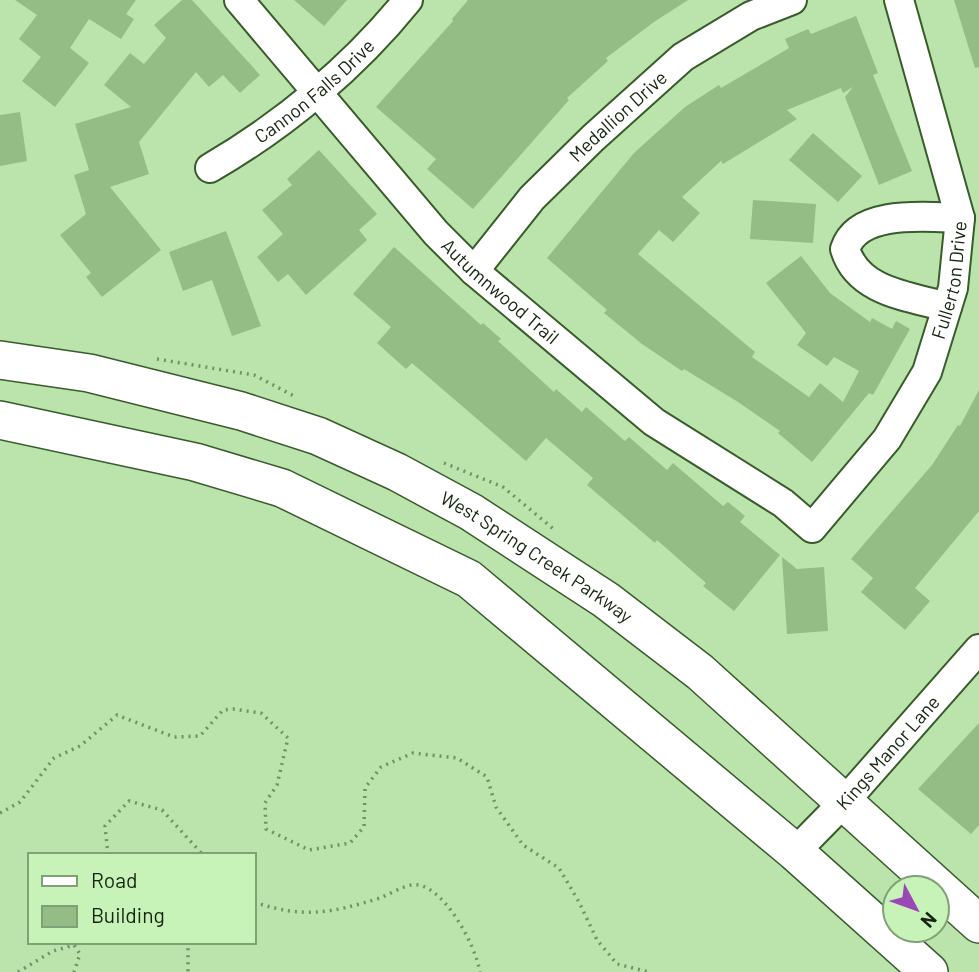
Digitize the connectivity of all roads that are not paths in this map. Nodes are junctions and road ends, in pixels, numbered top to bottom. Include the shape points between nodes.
1 (239, 0) edge
2 (408, 0) edge
3 (792, 0) edge
4 (898, 0) edge
5 (318, 92) junction
6 (210, 168) dead end
7 (960, 218) junction
8 (474, 271) junction
9 (947, 307) junction
10 (0, 360) edge
11 (0, 420) edge
12 (812, 528) joint
13 (979, 649) edge
14 (845, 801) junction
15 (795, 852) junction
16 (979, 924) edge
17 (929, 972) edge

1 - 5 street, Autumnwood Trail
2 - 5 street, Cannon Falls Drive
3 - 8 street, Medallion Drive via 751,16 683,57 532,198
4 - 7 street, Fullerton Drive
5 - 6 street, Cannon Falls Drive
5 - 8 street, Autumnwood Trail via 436,233
7 - 9 street, Fullerton Drive
7 - 9 street via 901,216 862,228 849,237 845,250 854,270 866,281
8 - 12 street, Autumnwood Trail via 654,422 783,503
9 - 12 street, Fullerton Drive via 927,372 887,439
10 - 14 main road, West Spring Creek Parkway via 89,373 241,411 317,436 397,472 471,512 606,600 701,672
11 - 15 main road via 195,462 282,488 470,579
13 - 14 street, Kings Manor Lane
14 - 15 street, Kings Manor Lane
14 - 16 main road, West Spring Creek Parkway
15 - 17 main road

